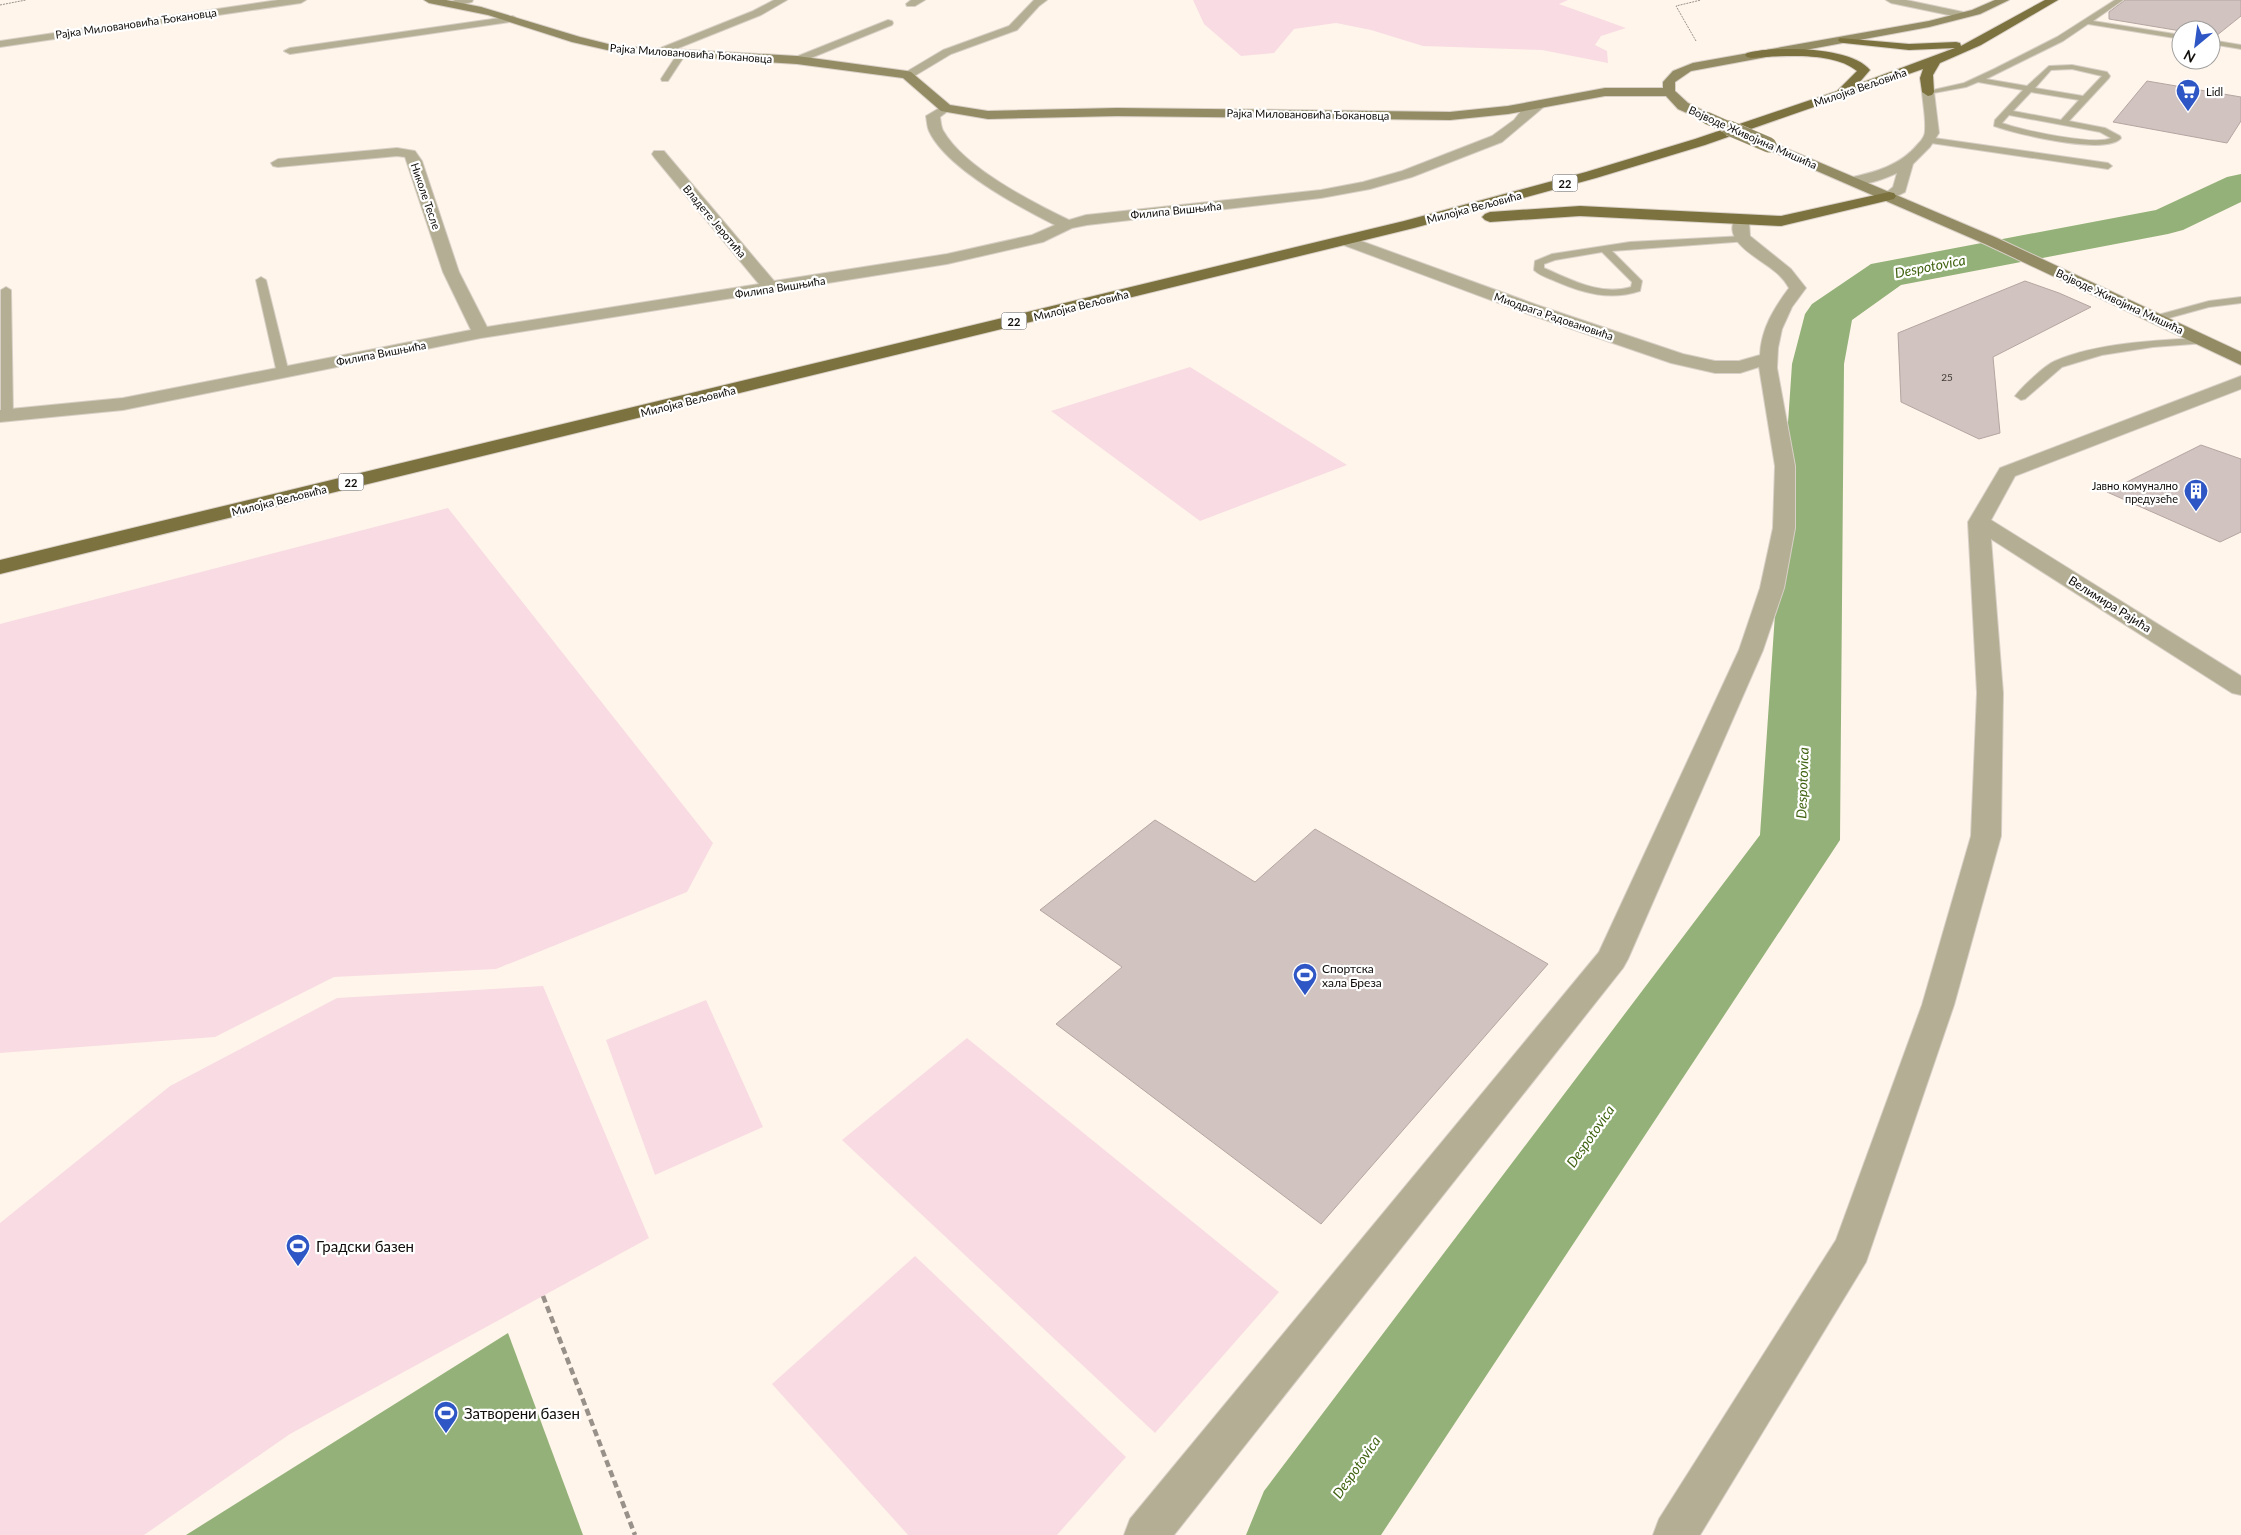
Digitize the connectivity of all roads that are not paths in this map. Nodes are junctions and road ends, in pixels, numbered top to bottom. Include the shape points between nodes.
1 (301, 0) edge
2 (429, 0) edge
3 (468, 0) edge
4 (782, 0) edge
5 (1042, 0) edge
6 (1891, 0) edge
7 (2004, 0) edge
8 (2053, 0) edge
9 (2120, 0) edge
10 (452, 4) junction
11 (1963, 16) junction
12 (513, 19) junction
13 (2087, 22) junction
14 (888, 23) dead end
15 (2171, 35) edge
16 (1844, 40) junction
17 (1826, 43) junction
18 (1977, 43) junction
19 (2221, 43) edge
20 (0, 44) edge
21 (2241, 46) edge
22 (290, 51) dead end
23 (662, 51) junction
24 (684, 52) junction
25 (1751, 55) junction
26 (1839, 58) junction
27 (797, 60) junction
28 (1936, 61) junction
29 (907, 75) junction
30 (665, 79) dead end
31 (1978, 80) junction
32 (2029, 89) junction
33 (1669, 92) junction
34 (1928, 92) junction
35 (1838, 95) junction
36 (2085, 99) junction
37 (1540, 105) junction
38 (946, 108) junction
39 (2007, 112) junction
40 (2064, 122) junction
41 (1926, 140) junction
42 (659, 154) dead end
43 (278, 163) dead end
44 (1906, 165) junction
45 (2108, 166) dead end
46 (1854, 181) junction
47 (1868, 188) junction
48 (1889, 196) junction
49 (1066, 225) junction
50 (1409, 225) junction
51 (1742, 230) junction
52 (1344, 240) junction
53 (1604, 249) junction
54 (261, 280) dead end
55 (771, 288) junction
56 (6, 290) dead end
57 (2241, 300) edge
58 (2158, 318) junction
59 (481, 333) junction
60 (2202, 341) junction
61 (1768, 358) junction
62 (2241, 359) edge
63 (284, 373) junction
64 (2241, 382) edge
65 (2021, 396) dead end
66 (8, 417) edge
67 (1979, 522) junction
68 (0, 567) edge
69 (2241, 687) edge
70 (1146, 1535) edge
71 (1675, 1535) edge

1 - 20 street, Рајка Миловановића Ђокановца
2 - 10 street, Рајка Миловановића Ђокановца
3 - 10 street
4 - 23 street via 757,14
5 - 29 street via 1012,28 947,52
6 - 11 street
7 - 11 street
8 - 18 main road, Милојка Вељовића / 22
9 - 13 lane
10 - 12 street, Рајка Миловановића Ђокановца
11 - 16 street
12 - 22 street
12 - 23 street, Рајка Миловановића Ђокановца via 595,46
13 - 15 lane
13 - 31 lane
14 - 27 street
16 - 17 street
16 - 18 main road via 1919,47
17 - 25 street
17 - 26 main road via 1824,47
18 - 28 main road, Милојка Вељовића / 22
19 - 21 lane
23 - 24 street, Рајка Миловановића Ђокановца
24 - 27 street, Рајка Миловановића Ђокановца
24 - 30 lane
25 - 26 main road via 1799,53
25 - 33 street via 1690,68 1675,75 1669,82
26 - 35 main road via 1864,70 1851,86
27 - 29 street, Рајка Миловановића Ђокановца
28 - 34 main road via 1926,74
28 - 35 main road, Милојка Вељовића / 22
29 - 38 street, Рајка Миловановића Ђокановца
31 - 32 lane
31 - 34 lane
32 - 36 lane
32 - 36 lane via 2054,66 2104,74 2106,76
32 - 39 lane
33 - 37 street, Рајка Миловановића Ђокановца via 1606,92
33 - 46 street, Војводе Живојина Мишића, bridge via 1682,106
34 - 41 street via 1932,133
35 - 50 main road, Милојка Вељовића / 22 via 1613,169
36 - 40 lane
37 - 38 street, Рајка Миловановића Ђокановца via 1431,116 1117,112 1002,116
37 - 49 street, Филипа Вишњића via 1497,139 1414,171 1364,186
38 - 49 street via 933,116 931,123 950,151 1024,204
39 - 40 lane
39 - 40 lane via 1996,124 2098,143 2108,143 2117,138 2102,130
41 - 44 street
41 - 45 lane
42 - 55 street, Владете Јеротића
43 - 59 street, Николе Тесле via 398,152 410,154 451,272
44 - 46 street
44 - 48 street via 1900,189
46 - 47 street, Војводе Живојина Мишића
47 - 48 street, Војводе Живојина Мишића
47 - 51 main road via 1749,214
48 - 51 main road
48 - 58 street, Војводе Живојина Мишића
49 - 55 street, Филипа Вишњића via 1037,239 1006,247
50 - 51 main road via 1572,211
50 - 52 main road, Милојка Вељовића / 22
51 - 53 lane
51 - 61 street via 1792,277 1798,288 1784,306 1773,329
52 - 61 street, Миодрага Радовановића via 1678,360 1715,367 1740,367
52 - 68 main road, Милојка Вељовића / 22
53 - 53 lane via 1552,257 1539,263 1539,270 1580,287 1614,295 1636,289 1638,281
54 - 63 lane
55 - 59 street, Филипа Вишњића
56 - 66 lane
57 - 58 lane via 2223,300
58 - 60 street, Војводе Живојина Мишића
59 - 63 street, Филипа Вишњића
60 - 62 street, Војводе Живојина Мишића
60 - 65 lane via 2101,352 2058,364
61 - 70 street via 1786,466 1784,528 1772,588 1751,650 1612,959
63 - 66 street, Филипа Вишњића via 123,404
64 - 67 street via 2007,472
67 - 69 street, Велимира Рајића
67 - 71 street via 1990,693 1986,836 1938,1005 1852,1249

